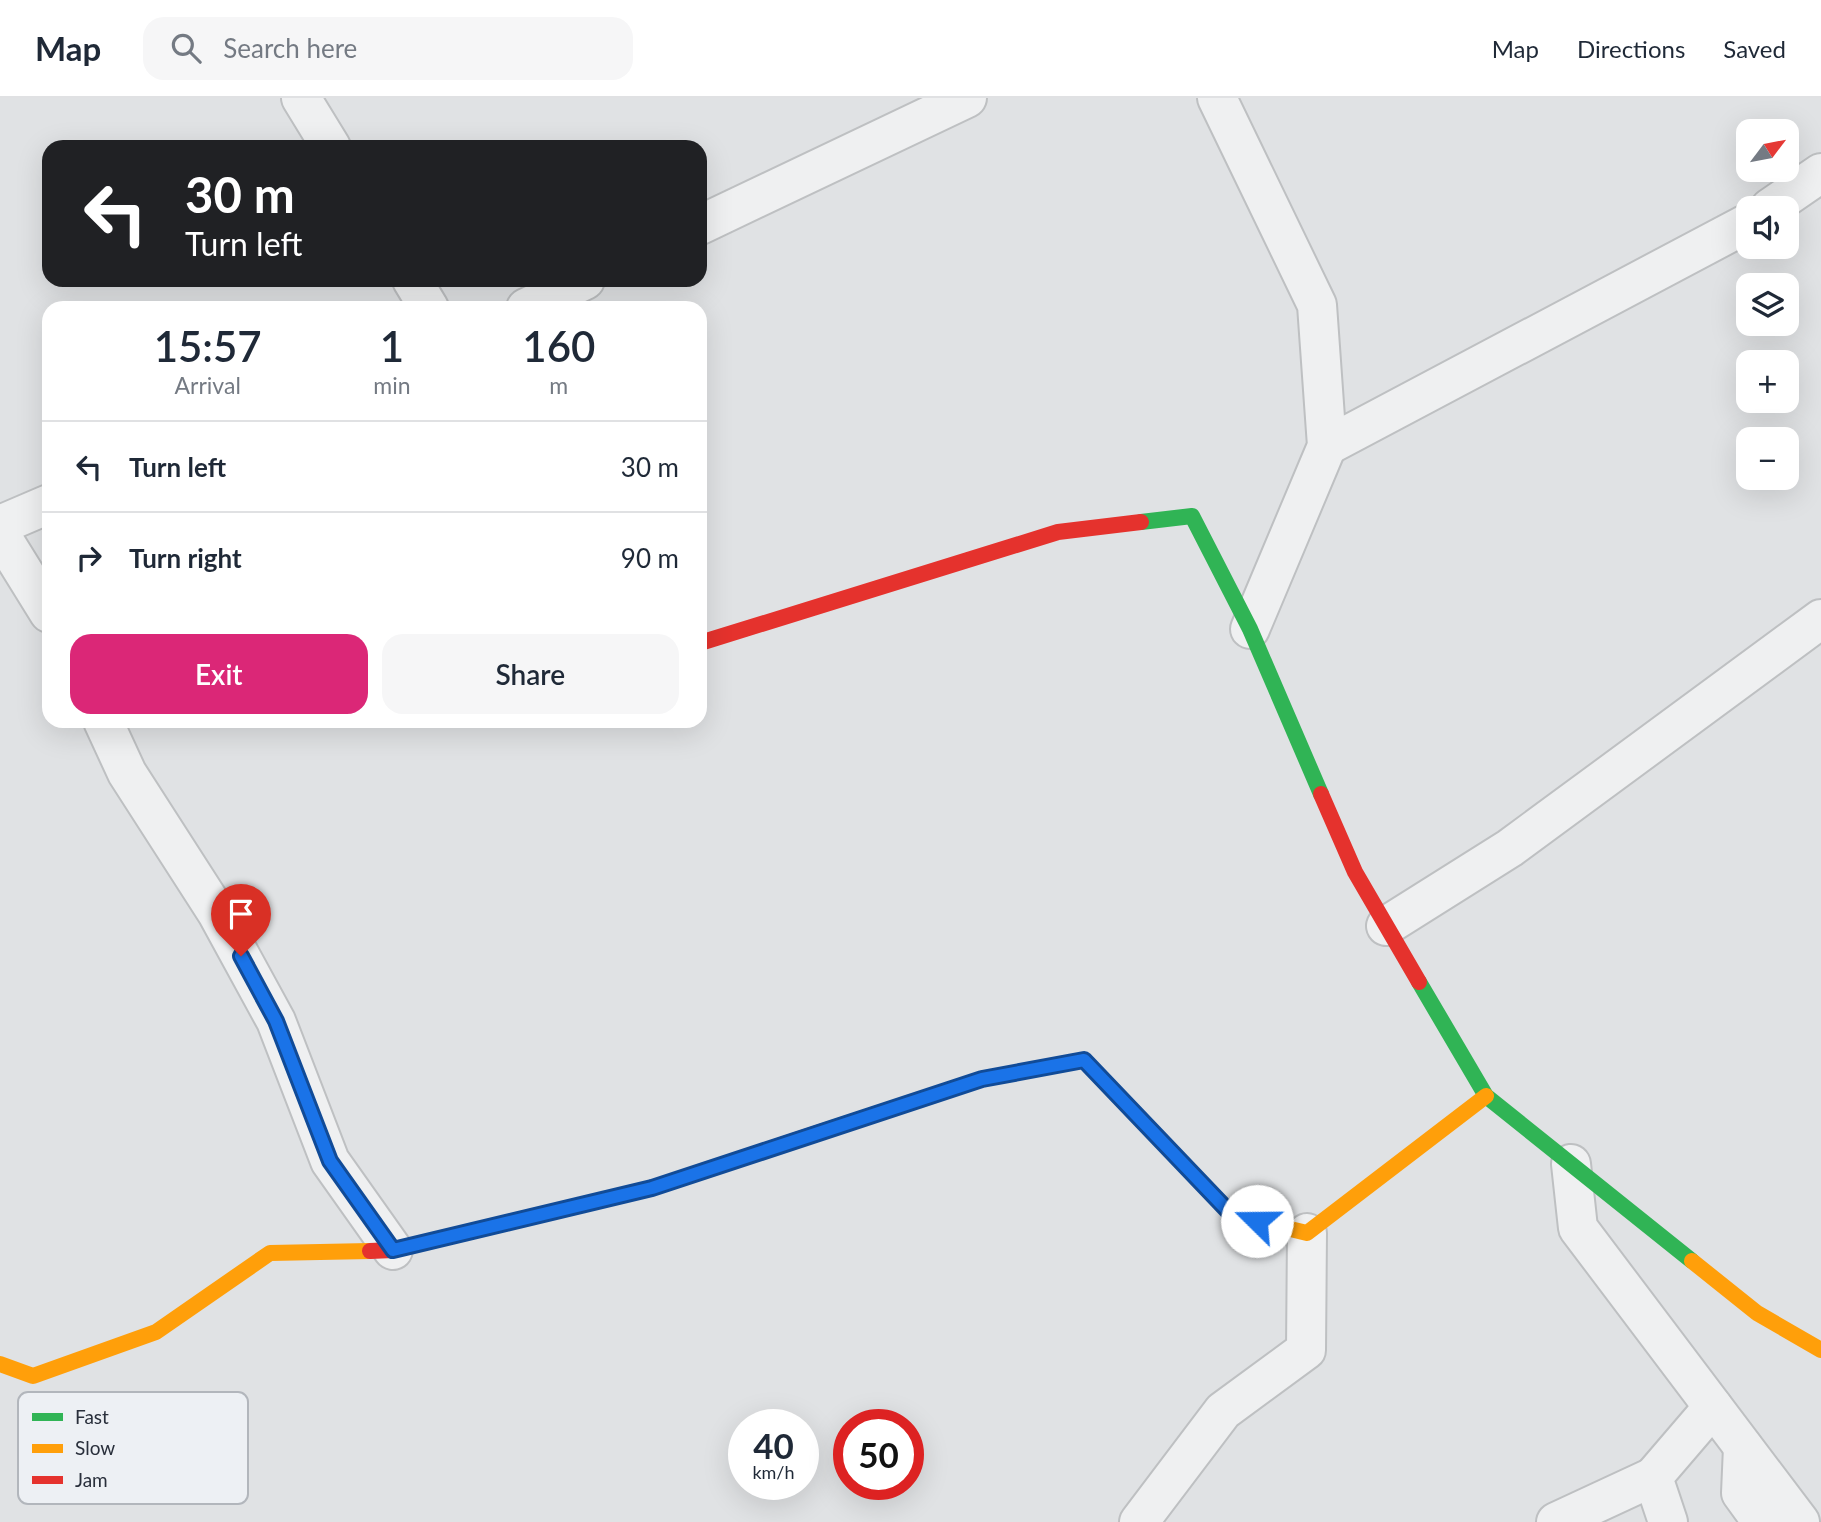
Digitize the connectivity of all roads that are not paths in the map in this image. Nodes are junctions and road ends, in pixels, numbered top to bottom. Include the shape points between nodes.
1 (301, 98) edge
2 (967, 98) edge
3 (1217, 98) edge
4 (327, 140) edge
5 (1821, 173) edge
6 (1787, 196) edge
7 (707, 222) edge
8 (1736, 229) edge
9 (570, 287) edge
10 (541, 301) edge
11 (1327, 446) junction
12 (42, 507) edge
13 (0, 525) edge
14 (0, 534) edge
15 (42, 602) edge
16 (1821, 619) edge
17 (1250, 629) junction
18 (707, 641) edge
19 (106, 728) edge
20 (1386, 926) junction
21 (1486, 1096) junction
22 (1571, 1164) junction
23 (1307, 1233) junction
24 (393, 1250) junction
25 (1821, 1350) edge
26 (0, 1364) edge
27 (1713, 1407) junction
28 (1743, 1447) junction
29 (1653, 1477) junction
30 (1139, 1522) edge
31 (1556, 1522) edge
32 (1668, 1522) edge
33 (1762, 1522) edge
34 (1800, 1522) edge

1 - 4 street
2 - 7 street
3 - 11 street via 1317,305
5 - 6 street
8 - 11 street
9 - 10 street
11 - 17 street
12 - 13 street
14 - 15 street
16 - 20 street via 1510,848
17 - 18 main road via 1192,516 1058,532
17 - 20 main road via 1355,872
19 - 24 street via 127,773 217,913 276,1021 330,1161
20 - 21 main road
21 - 22 main road
21 - 23 main road
22 - 25 main road via 1757,1313
22 - 27 street via 1578,1228
23 - 24 main road via 1232,1215 1084,1060 982,1079 652,1188
23 - 30 street via 1306,1350 1223,1411
24 - 26 main road via 270,1253 156,1332 33,1376
27 - 28 street
27 - 29 street
28 - 33 street via 1741,1493
28 - 34 street
29 - 31 street
29 - 32 street

